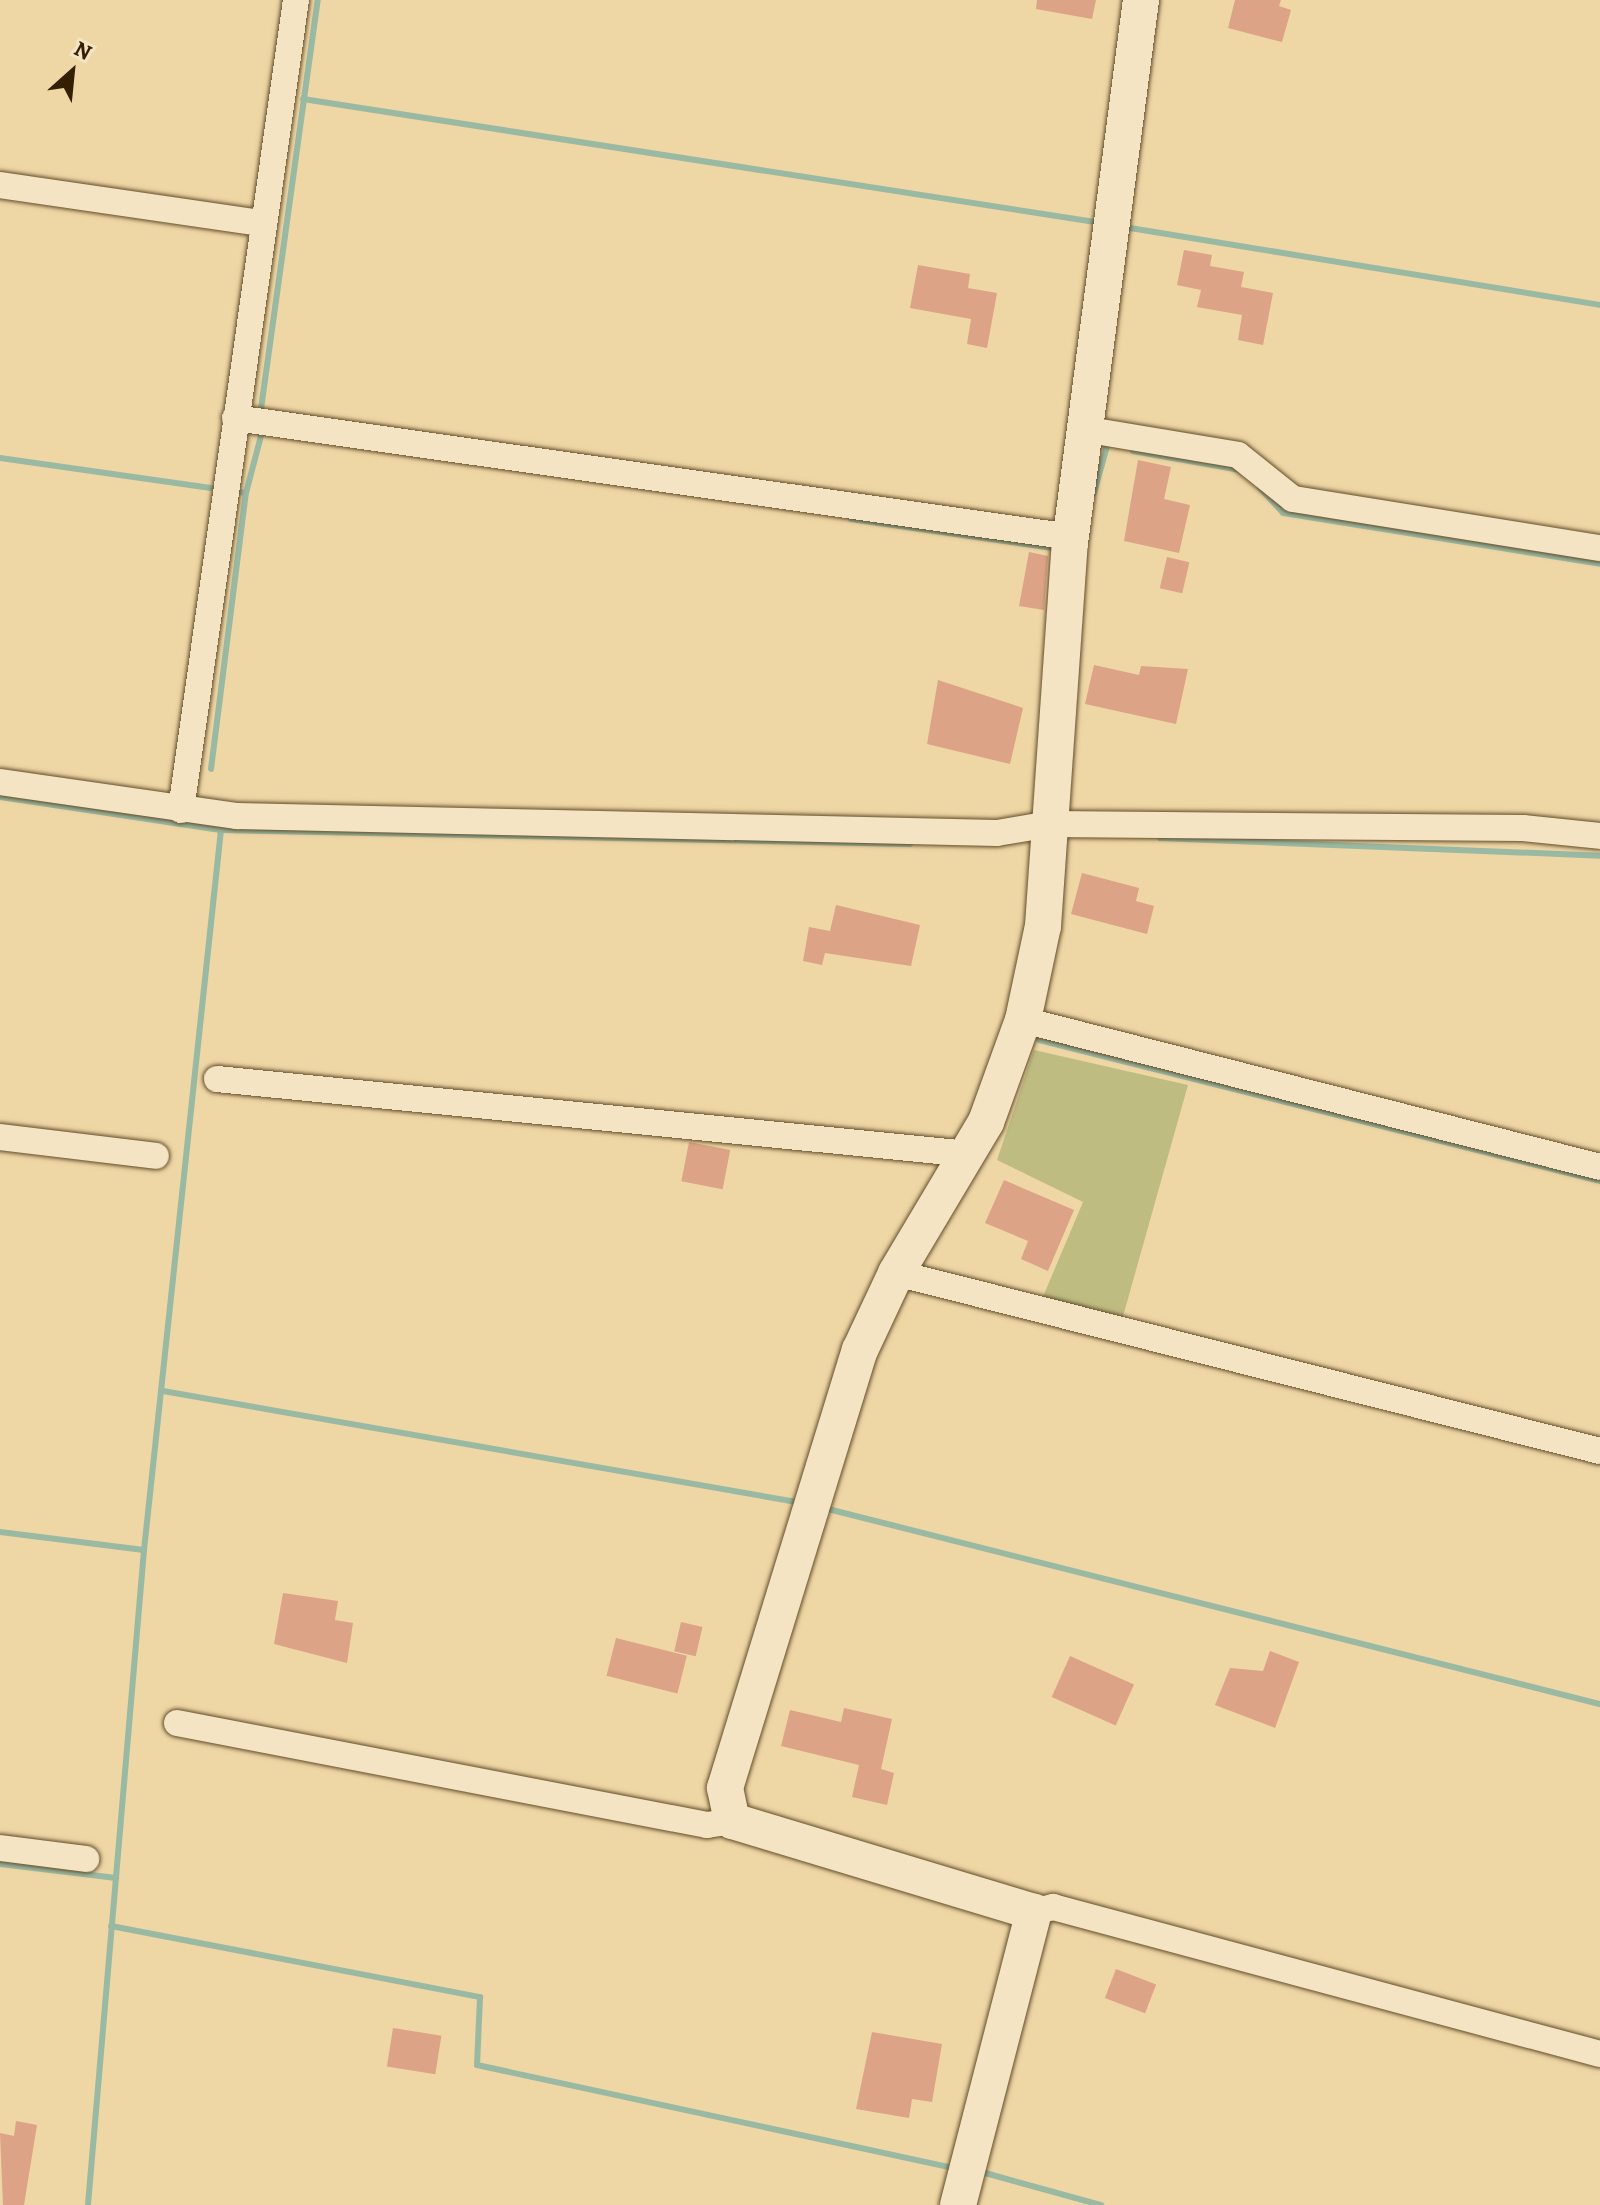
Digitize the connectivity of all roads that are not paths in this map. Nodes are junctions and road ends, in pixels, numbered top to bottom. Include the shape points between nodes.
1 (296, 0) edge
2 (1141, 0) edge
3 (0, 185) edge
4 (262, 223) junction
5 (251, 420) junction
6 (1083, 429) junction
7 (1070, 546) junction
8 (1600, 548) edge
9 (0, 782) edge
10 (181, 810) junction
11 (1050, 834) junction
12 (1600, 836) edge
13 (1023, 1020) junction
14 (217, 1079) dead end
15 (0, 1137) edge
16 (969, 1154) junction
17 (156, 1156) dead end
18 (1600, 1167) edge
19 (896, 1273) junction
20 (1600, 1451) edge
21 (177, 1723) dead end
22 (732, 1821) junction
23 (0, 1848) edge
24 (86, 1859) dead end
25 (1034, 1912) junction
26 (1600, 2054) edge
27 (964, 2181) edge

1 - 4 street
2 - 6 street
3 - 4 street
4 - 5 street
5 - 7 street
5 - 10 street
6 - 7 street
6 - 8 street via 1238,455 1293,499
7 - 11 street
9 - 10 street
10 - 11 street
11 - 12 street via 1523,828
11 - 13 street via 1043,926
13 - 16 street
13 - 18 street
14 - 16 street
15 - 17 street
16 - 19 street
19 - 20 street
19 - 22 street via 860,1350 725,1788
21 - 22 street via 707,1825
22 - 25 street
23 - 24 street
25 - 26 street via 1053,1907
25 - 27 street

